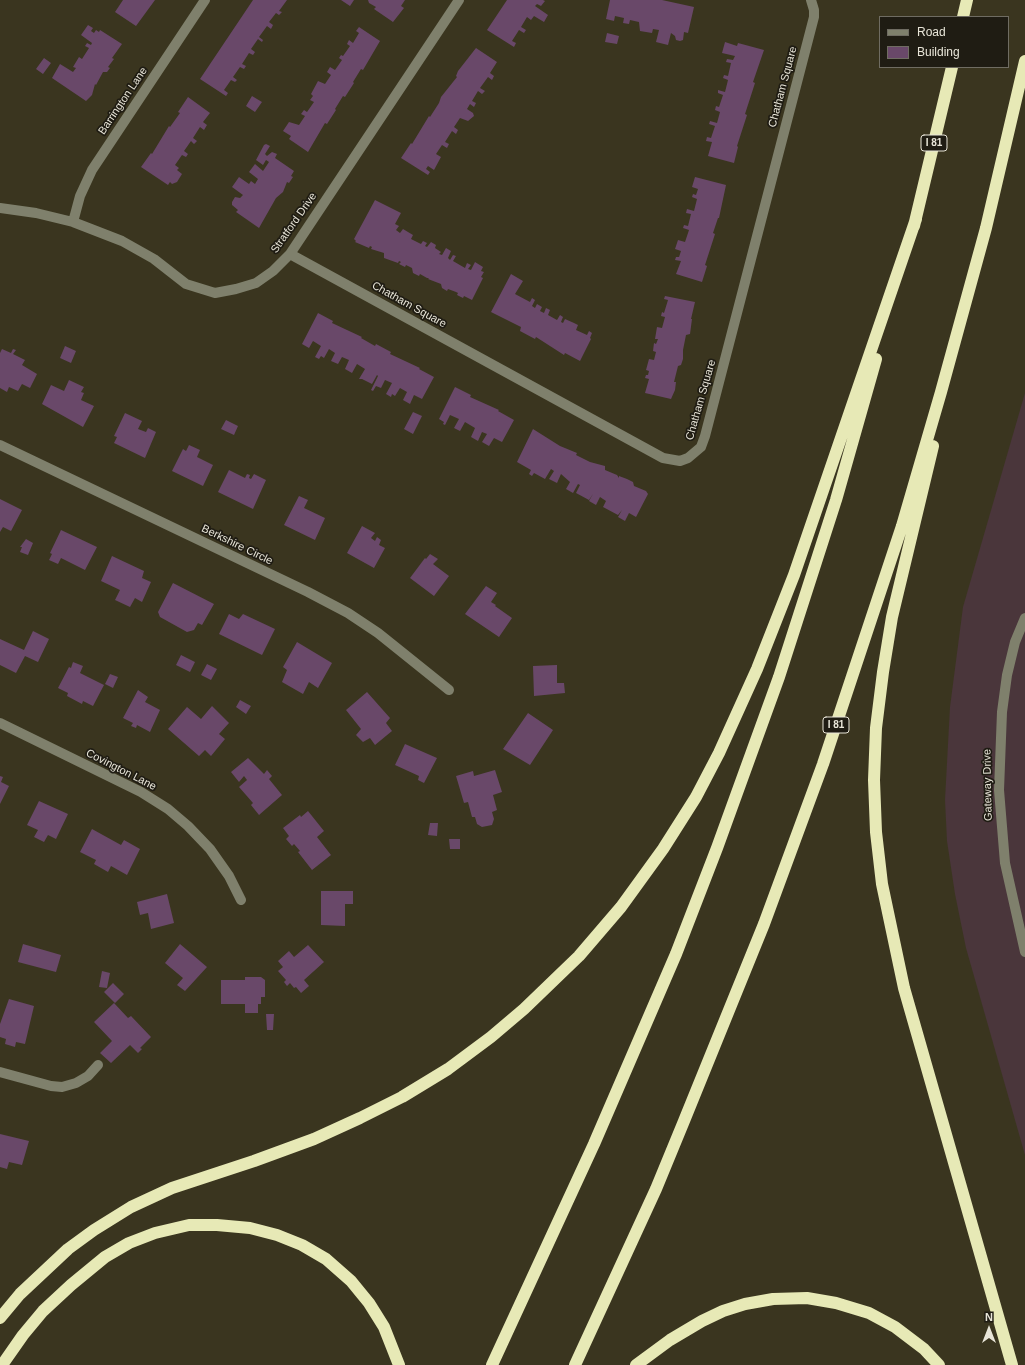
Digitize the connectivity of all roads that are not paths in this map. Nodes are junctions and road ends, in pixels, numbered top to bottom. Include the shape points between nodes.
1 (205, 0) edge
2 (459, 0) edge
3 (811, 0) edge
4 (967, 0) edge
5 (963, 16) edge
6 (1025, 61) edge
7 (952, 68) edge
8 (0, 208) edge
9 (916, 219) junction
10 (73, 222) junction
11 (986, 228) junction
12 (290, 254) junction
13 (0, 445) edge
14 (1025, 618) edge
15 (449, 690) dead end
16 (0, 723) edge
17 (241, 900) dead end
18 (1025, 952) edge
19 (98, 1065) dead end
20 (0, 1072) edge
21 (0, 1318) edge
22 (2, 1365) edge
23 (399, 1365) edge
24 (492, 1365) edge
25 (575, 1365) edge
26 (636, 1365) edge
27 (939, 1365) edge
28 (1012, 1365) edge

1 - 10 street, Barrington Lane via 92,170 80,196
2 - 12 street, Stratford Drive
3 - 12 street, Chatham Square via 814,17 705,436 701,447 688,458 663,458
4 - 5 highway
6 - 11 highway, I 81
7 - 9 highway, I 81
8 - 10 street, Stratford Drive
9 - 21 highway via 794,575 757,670 696,797 663,849 621,906 579,956 524,1009 448,1068 402,1097 314,1139 172,1188 131,1207 68,1249 20,1294
9 - 24 highway, I 81 via 836,500 779,677 717,848 676,954 594,1144
10 - 12 street, Stratford Drive via 122,241 154,259 186,284 215,293 256,283
11 - 25 highway, I 81 via 902,526 823,764 764,924 656,1189
11 - 28 highway via 892,617 876,728 874,780 882,884 897,959
13 - 15 street, Berkshire Circle via 348,613 378,633
14 - 18 street, Gateway Drive via 1015,642 1007,675 1002,712 999,776 1005,863
16 - 17 street, Covington Lane via 141,792 168,809 210,850
19 - 20 street via 88,1076 76,1083 62,1086 51,1086
22 - 23 highway via 23,1334 43,1311 105,1257 155,1232 188,1226 217,1225 250,1228 277,1235 302,1245 326,1259 351,1281 369,1303 384,1327
26 - 27 highway via 670,1340 723,1311 773,1299 808,1298 869,1313 895,1327 924,1349

